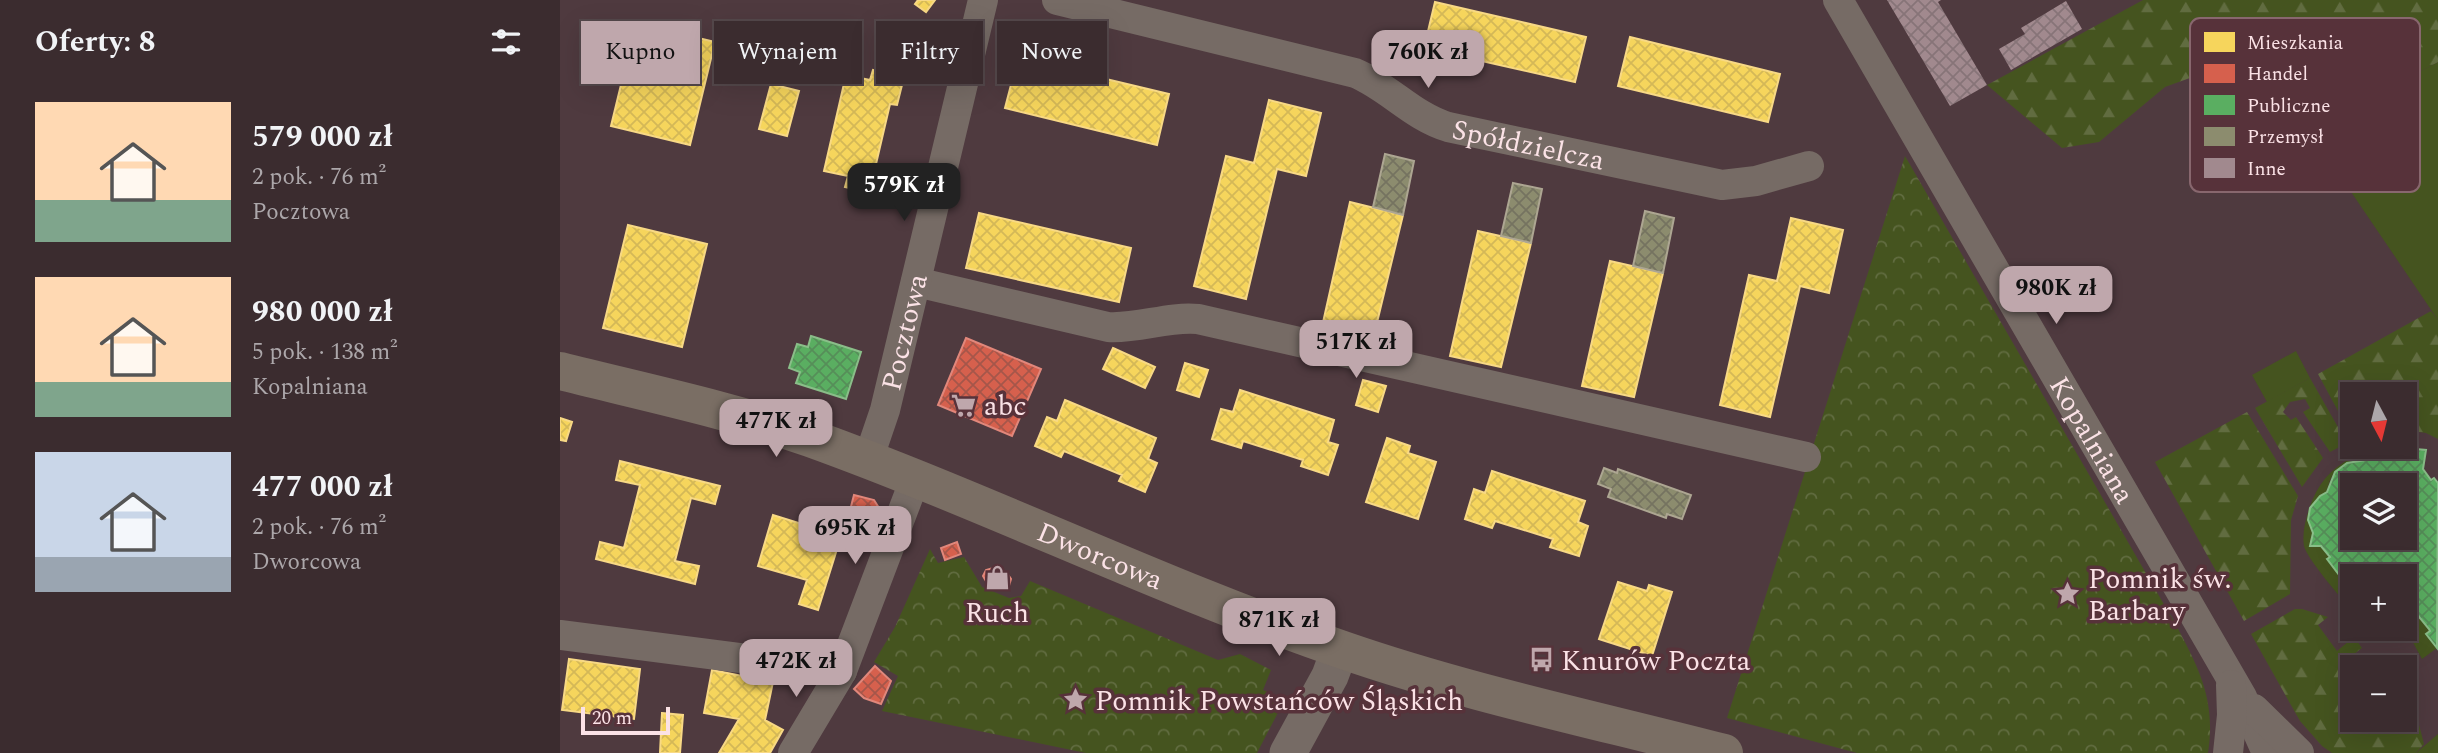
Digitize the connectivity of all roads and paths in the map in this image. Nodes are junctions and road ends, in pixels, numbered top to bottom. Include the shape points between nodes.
1 (983, 0) edge
2 (1057, 0) edge
3 (1838, 0) edge
4 (1809, 166) dead end
5 (916, 282) junction
6 (560, 371) edge
7 (1806, 457) dead end
8 (868, 460) junction
9 (915, 479) junction
10 (560, 635) edge
11 (1339, 649) junction
12 (842, 671) junction
13 (2237, 687) junction
14 (793, 753) edge
15 (1288, 753) edge
16 (1724, 753) edge
17 (2228, 753) edge
18 (2267, 753) edge
19 (2298, 753) edge

1 - 5 street, Pocztowa
2 - 4 street, Spółdzielcza via 1355,73 1426,120 1461,130 1722,186
3 - 13 street, Kopalniana
5 - 7 street via 1108,327 1198,319
5 - 8 street, Pocztowa
6 - 8 main road, Dworcowa via 806,437
8 - 9 main road, Dworcowa
9 - 11 main road, Dworcowa
9 - 12 street
10 - 12 street
11 - 15 street via 1330,676
11 - 16 main road, Dworcowa via 1406,671
12 - 14 street
13 - 17 street
13 - 18 street, Kopalniana
13 - 19 street, Kopalniana

